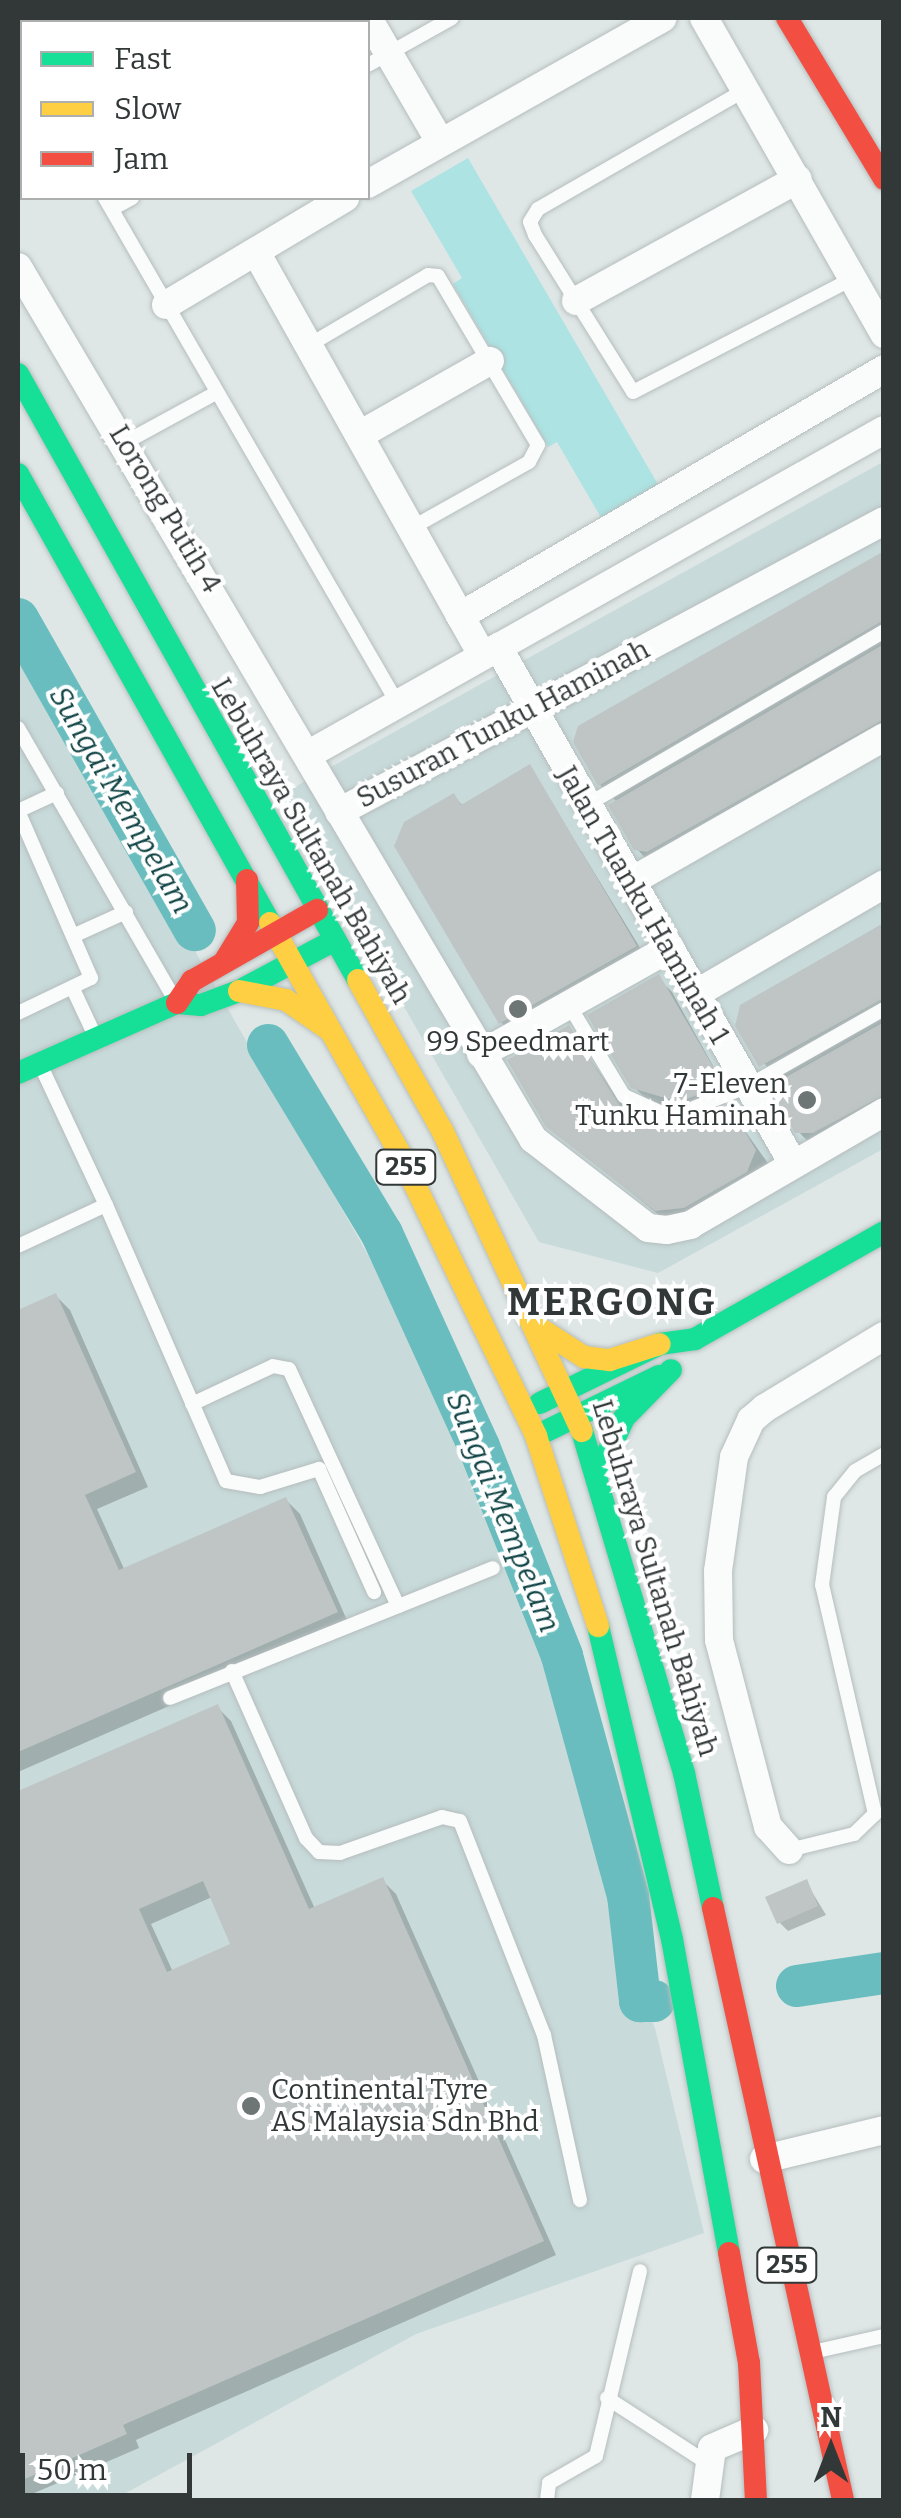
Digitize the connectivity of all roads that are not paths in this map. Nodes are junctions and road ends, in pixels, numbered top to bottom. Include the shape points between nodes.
1 (452, 18) edge
2 (662, 18) edge
3 (704, 18) edge
4 (787, 18) edge
5 (370, 26) edge
6 (378, 59) edge
7 (748, 88) junction
8 (439, 140) junction
9 (884, 178) edge
10 (798, 179) junction
11 (370, 183) edge
12 (341, 200) edge
13 (109, 203) edge
14 (256, 252) junction
15 (18, 266) edge
16 (855, 278) junction
17 (576, 301) junction
18 (166, 305) junction
19 (884, 334) edge
20 (311, 344) junction
21 (490, 361) junction
22 (884, 369) edge
23 (18, 374) edge
24 (216, 392) junction
25 (884, 430) edge
26 (362, 433) junction
27 (126, 442) junction
28 (18, 474) edge
29 (884, 521) edge
30 (413, 527) junction
31 (460, 616) junction
32 (884, 631) edge
33 (490, 652) junction
34 (398, 704) junction
35 (531, 710) junction
36 (18, 728) edge
37 (884, 737) edge
38 (308, 754) junction
39 (57, 793) junction
40 (584, 806) junction
41 (339, 812) junction
42 (244, 873) junction
43 (630, 882) junction
44 (884, 884) edge
45 (316, 910) junction
46 (126, 912) junction
47 (276, 931) junction
48 (75, 935) junction
49 (333, 941) junction
50 (670, 948) junction
51 (224, 962) junction
52 (293, 962) junction
53 (73, 989) junction
54 (239, 991) junction
55 (697, 993) junction
56 (177, 1003) junction
57 (569, 1005) junction
58 (884, 1009) edge
59 (18, 1013) edge
60 (332, 1033) junction
61 (96, 1039) junction
62 (481, 1054) junction
63 (40, 1063) junction
64 (18, 1073) edge
65 (748, 1086) junction
66 (884, 1112) edge
67 (792, 1162) junction
68 (106, 1205) junction
69 (884, 1232) edge
70 (18, 1246) edge
71 (540, 1328) junction
72 (884, 1336) edge
73 (695, 1339) junction
74 (660, 1344) junction
75 (671, 1370) junction
76 (566, 1391) junction
77 (192, 1404) junction
78 (524, 1410) junction
79 (578, 1417) junction
80 (536, 1436) junction
81 (884, 1454) edge
82 (598, 1476) junction
83 (493, 1568) dead end
84 (374, 1592) dead end
85 (398, 1606) junction
86 (232, 1671) junction
87 (170, 1698) dead end
88 (789, 1850) joint
89 (884, 2130) edge
90 (764, 2159) junction
91 (580, 2200) dead end
92 (640, 2271) dead end
93 (884, 2336) edge
94 (807, 2353) junction
95 (607, 2398) junction
96 (754, 2430) junction
97 (709, 2464) junction
98 (546, 2500) edge
99 (705, 2500) edge
100 (756, 2500) edge
101 (843, 2500) edge

1 - 6 lane
2 - 8 street
3 - 7 street
4 - 9 main road
5 - 6 street
6 - 8 street
7 - 10 street
7 - 17 lane via 538,209 530,222 535,236
8 - 11 street
10 - 16 street
10 - 17 street
12 - 14 street
13 - 18 lane
14 - 18 street
14 - 20 street, Jalan Tuanku Haminah 1
15 - 27 street, Lorong Putih 4
16 - 17 lane via 643,392 624,384
16 - 19 street
18 - 24 lane
20 - 21 lane via 428,275 444,282
20 - 26 street, Jalan Tuanku Haminah 1
21 - 26 street
21 - 30 lane via 538,455
22 - 31 street
23 - 45 main road, Lebuhraya Sultanah Bahiyah / 255
24 - 27 lane
24 - 34 lane
25 - 33 street
26 - 30 street, Jalan Tuanku Haminah 1
27 - 38 street, Lorong Putih 4
28 - 42 main road, 255
29 - 35 street, Susuran Tunku Haminah
30 - 31 street, Jalan Tuanku Haminah 1
31 - 33 street, Jalan Tuanku Haminah 1
32 - 40 lane
33 - 34 street
33 - 35 street, Jalan Tuanku Haminah 1
34 - 38 street
35 - 40 street, Jalan Tuanku Haminah 1
35 - 41 street, Susuran Tunku Haminah
36 - 39 lane
37 - 43 street
38 - 41 street, Lorong Putih 4
39 - 46 lane
39 - 48 lane via 18,811
40 - 43 street, Jalan Tuanku Haminah 1
41 - 62 street, Susuran Tunku Haminah
42 - 47 main road, 255
42 - 51 main road via 248,923
43 - 50 street, Jalan Tuanku Haminah 1
44 - 55 street
45 - 47 main road
45 - 49 main road, Lebuhraya Sultanah Bahiyah / 255
46 - 48 lane
46 - 56 lane
47 - 51 main road
47 - 52 main road, 255
48 - 53 lane via 91,978
49 - 52 main road
49 - 71 main road, Lebuhraya Sultanah Bahiyah / 255 via 442,1130
50 - 55 street, Jalan Tuanku Haminah 1
50 - 57 street
51 - 56 main road via 192,981
52 - 54 main road
52 - 60 main road, 255
53 - 59 lane
53 - 61 lane
54 - 56 main road via 202,1005
54 - 60 main road via 286,1000
55 - 65 street, Jalan Tuanku Haminah 1
56 - 61 main road
57 - 62 street
57 - 65 lane via 624,1096 641,1108 682,1113
58 - 65 lane
60 - 78 main road, 255 via 399,1152
61 - 63 main road
62 - 67 street, Susuran Tunku Haminah via 542,1149 648,1228 690,1225
63 - 64 main road
63 - 68 lane
65 - 67 street, Jalan Tuanku Haminah 1
66 - 67 street
68 - 70 lane
68 - 77 lane
69 - 73 main road
71 - 74 main road via 584,1357 610,1360
71 - 76 main road, Lebuhraya Sultanah Bahiyah / 255
72 - 88 street via 750,1420 734,1457 718,1571 719,1640 768,1827
73 - 74 main road
73 - 75 main road
74 - 76 main road
75 - 79 main road
75 - 82 main road via 624,1418
76 - 78 main road
76 - 79 main road, Lebuhraya Sultanah Bahiyah / 255
77 - 84 lane via 226,1481 237,1487 318,1469
77 - 85 lane via 273,1366 289,1369
78 - 80 main road, 255
79 - 80 main road
79 - 82 main road, Lebuhraya Sultanah Bahiyah / 255
80 - 96 main road, 255 via 612,1668 672,1939 740,2308
81 - 88 lane via 855,1471 834,1497 822,1585 875,1814 854,1834
82 - 90 main road, Lebuhraya Sultanah Bahiyah / 255 via 654,1657 721,1931
83 - 85 lane
85 - 86 lane
86 - 87 lane
86 - 91 lane via 306,1838 319,1852 340,1852 442,1816 460,1821 544,2035
89 - 90 street
90 - 94 main road, Lebuhraya Sultanah Bahiyah / 255
92 - 95 lane
93 - 94 lane
94 - 101 main road, Lebuhraya Sultanah Bahiyah / 255
95 - 97 lane
95 - 98 lane via 596,2456 550,2483
96 - 97 street via 712,2448
96 - 100 main road, 255
97 - 99 street

